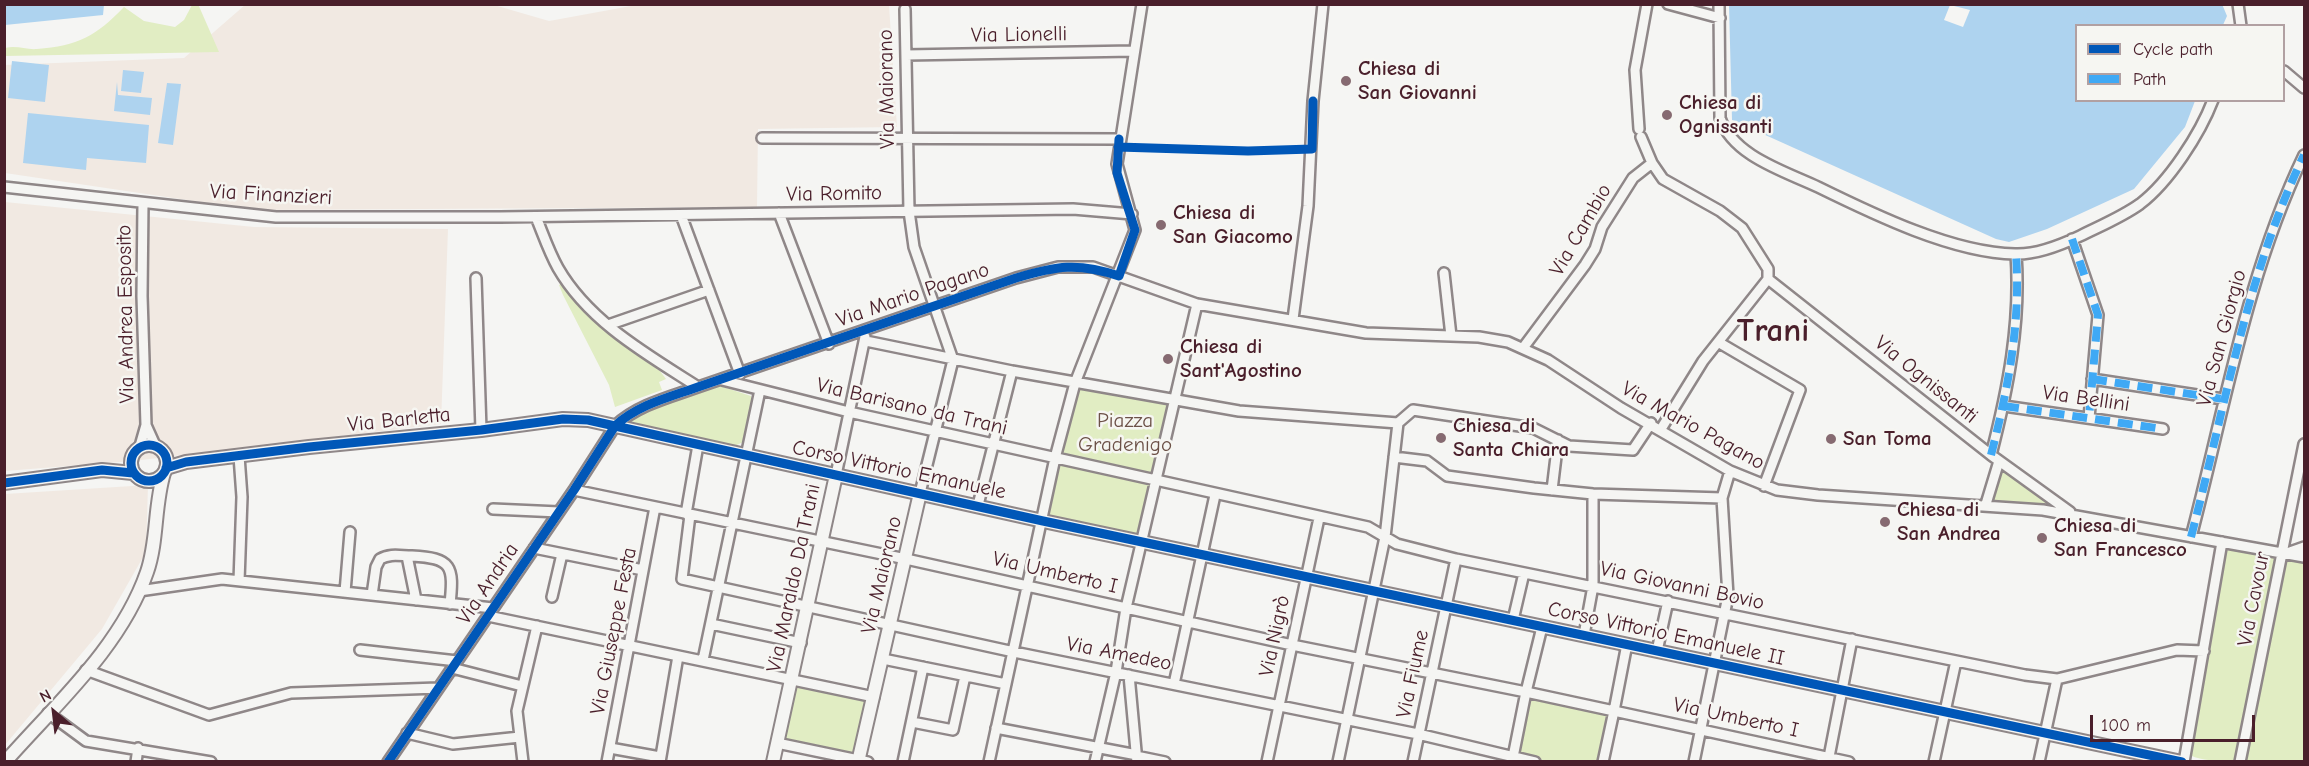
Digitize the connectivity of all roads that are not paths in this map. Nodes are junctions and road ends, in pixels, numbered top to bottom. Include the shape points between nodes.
1 (1142, 4) edge
2 (1323, 4) edge
3 (1647, 4) edge
4 (1668, 4) edge
5 (1719, 4) edge
6 (2238, 4) edge
7 (905, 9) dead end
8 (1720, 18) junction
9 (2241, 24) edge
10 (1133, 51) junction
11 (906, 55) junction
12 (2285, 73) edge
13 (2304, 88) edge
14 (2213, 102) edge
15 (908, 136) junction
16 (762, 138) dead end
17 (1119, 140) junction
18 (2304, 155) edge
19 (1652, 163) junction
20 (4, 187) edge
21 (143, 203) junction
22 (909, 211) junction
23 (779, 213) junction
24 (1132, 214) junction
25 (681, 215) junction
26 (536, 217) junction
27 (2072, 239) junction
28 (2016, 254) junction
29 (1444, 273) dead end
30 (1119, 276) junction
31 (476, 278) dead end
32 (1768, 279) junction
33 (709, 290) junction
34 (1197, 304) junction
35 (935, 306) junction
36 (1293, 319) junction
37 (608, 324) junction
38 (865, 336) junction
39 (1451, 336) junction
40 (1718, 342) junction
41 (829, 344) junction
42 (1523, 348) junction
43 (953, 360) junction
44 (1012, 371) junction
45 (740, 374) junction
46 (2092, 379) junction
47 (722, 380) junction
48 (1075, 383) junction
49 (698, 387) junction
50 (760, 390) junction
51 (2223, 399) junction
52 (1175, 400) junction
53 (2004, 406) junction
54 (849, 412) junction
55 (2089, 418) junction
56 (1398, 423) junction
57 (1651, 423) junction
58 (146, 425) junction
59 (615, 426) junction
60 (1661, 429) junction
61 (2163, 429) dead end
62 (482, 430) junction
63 (936, 431) junction
64 (1558, 440) junction
65 (994, 443) junction
66 (155, 445) junction
67 (698, 445) junction
68 (140, 446) junction
69 (2304, 449) edge
70 (746, 454) junction
71 (238, 456) junction
72 (1394, 457) junction
73 (1055, 458) junction
74 (1995, 458) junction
75 (130, 459) junction
76 (165, 466) junction
77 (102, 470) junction
78 (1730, 471) junction
79 (133, 473) junction
80 (836, 474) junction
81 (148, 481) junction
82 (1157, 482) junction
83 (4, 483) edge
84 (1764, 486) junction
85 (574, 490) junction
86 (1552, 490) junction
87 (920, 493) junction
88 (1593, 494) junction
89 (1215, 495) junction
90 (157, 496) junction
91 (1722, 498) junction
92 (1986, 504) junction
93 (978, 505) junction
94 (655, 507) junction
95 (494, 509) dead end
96 (559, 512) junction
97 (688, 514) junction
98 (2072, 514) junction
99 (1319, 518) junction
100 (1043, 520) junction
101 (731, 523) junction
102 (350, 532) dead end
103 (1385, 537) junction
104 (2192, 537) junction
105 (821, 541) junction
106 (1143, 541) junction
107 (2222, 542) junction
108 (2304, 547) edge
109 (534, 548) junction
110 (2284, 553) junction
111 (562, 554) junction
112 (1202, 554) junction
113 (407, 556) junction
114 (2304, 557) edge
115 (906, 559) junction
116 (1456, 559) junction
117 (643, 570) junction
118 (1524, 573) junction
119 (1306, 576) junction
120 (239, 581) junction
121 (1029, 585) junction
122 (718, 586) junction
123 (1593, 586) junction
124 (1373, 589) junction
125 (139, 591) junction
126 (345, 592) junction
127 (372, 595) junction
128 (552, 597) dead end
129 (416, 600) junction
130 (1668, 602) junction
131 (450, 604) junction
132 (808, 606) junction
133 (1446, 606) junction
134 (1126, 608) junction
135 (490, 612) junction
136 (1725, 613) junction
137 (1513, 620) junction
138 (1187, 622) junction
139 (711, 624) junction
140 (891, 624) junction
141 (537, 626) junction
142 (1542, 627) junction
143 (1584, 636) junction
144 (1852, 639) junction
145 (801, 643) junction
146 (1627, 644) junction
147 (1292, 645) junction
148 (629, 646) junction
149 (360, 650) dead end
150 (1657, 651) junction
151 (2204, 651) junction
152 (1014, 652) junction
153 (678, 656) junction
154 (1360, 658) junction
155 (883, 659) junction
156 (703, 660) junction
157 (1956, 660) junction
158 (1715, 662) junction
159 (454, 665) junction
160 (923, 667) junction
161 (86, 670) junction
162 (1116, 672) junction
163 (1431, 672) junction
164 (1130, 675) junction
165 (965, 676) junction
166 (2057, 679) junction
167 (792, 680) junction
168 (1006, 684) junction
169 (1174, 684) junction
170 (522, 686) junction
171 (438, 688) junction
172 (1842, 690) junction
173 (1526, 692) junction
174 (874, 697) junction
175 (1279, 705) junction
176 (1945, 710) junction
177 (1614, 711) junction
178 (48, 713) junction
179 (1346, 719) junction
180 (912, 722) junction
181 (996, 728) junction
182 (1701, 728) junction
183 (407, 733) junction
184 (2046, 733) junction
185 (1418, 734) junction
186 (520, 737) junction
187 (777, 743) junction
188 (138, 748) junction
189 (610, 748) junction
190 (1098, 748) junction
191 (2133, 756) edge
192 (1137, 758) edge
193 (660, 759) edge
194 (1513, 759) edge
195 (1828, 760) edge
196 (862, 761) edge
197 (5, 762) edge
198 (136, 762) edge
199 (211, 762) edge
200 (388, 762) edge
201 (523, 762) edge
202 (607, 762) edge
203 (773, 762) edge
204 (903, 762) edge
205 (989, 762) edge
206 (1095, 762) edge
207 (1165, 762) edge
208 (1267, 762) edge
209 (1338, 762) edge
210 (1413, 762) edge
211 (1535, 762) edge
212 (1604, 762) edge
213 (1694, 762) edge
214 (1849, 762) edge
215 (1934, 762) edge
216 (2039, 762) edge
217 (2183, 762) edge
218 (2240, 762) edge

1 - 10 street
2 - 36 street via 1316,65 1309,218
3 - 19 street via 1635,70 1640,133
4 - 8 street
5 - 8 street
6 - 9 street
7 - 11 street, Via Maiorano
8 - 28 street via 1719,111 1733,140 1770,164 1861,208 1937,238
10 - 11 street, Via Lionelli
10 - 17 street
11 - 15 street, Via Maiorano
12 - 13 street
14 - 27 street via 2195,138 2148,197 2116,219
15 - 16 street
15 - 17 street
15 - 22 street, Via Maiorano
17 - 24 street via 1118,173
18 - 51 street, Via San Giorgio via 2260,266
19 - 32 street via 1666,181 1739,225 1768,269
19 - 42 street, Via Cambio via 1633,178 1602,227 1586,265
20 - 21 street, Via Finanzieri
21 - 26 street, Via Finanzieri via 276,217
21 - 58 street, Via Andrea Esposito
22 - 23 street, Via Romito
22 - 24 street, Via Romito via 1080,209
22 - 35 street, Via Maiorano via 914,247
23 - 25 street, Via Romito
23 - 41 street
24 - 30 street via 1136,230
25 - 26 street, Via Romito
25 - 33 street
26 - 37 street via 563,276
27 - 28 street via 2041,251
27 - 46 street via 2098,315
28 - 53 street via 2016,316
29 - 39 street
30 - 34 street, Via Mario Pagano
30 - 35 street, Via Mario Pagano via 1093,267 1058,267
30 - 48 street
31 - 62 street
32 - 40 street
32 - 74 street, Via Ognissanti
33 - 37 street
33 - 45 street
34 - 36 street, Via Mario Pagano
34 - 52 street
35 - 38 street, Via Mario Pagano
35 - 43 street, Via Maiorano
36 - 39 street, Via Mario Pagano via 1366,333
37 - 49 street
38 - 41 street, Via Mario Pagano
38 - 43 street
38 - 54 street, Via Maraldo Da Trani
39 - 42 street, Via Mario Pagano via 1498,340
40 - 60 street
40 - 84 street via 1800,390
41 - 45 street, Via Mario Pagano
42 - 57 street, Via Mario Pagano
43 - 44 street
43 - 63 street, Via Maiorano
44 - 48 street
44 - 65 street
45 - 47 street, Via Mario Pagano
46 - 51 street
46 - 55 street
47 - 49 street, Via Mario Pagano
47 - 50 street, Via Barisano da Trani
48 - 52 street
48 - 73 street
49 - 59 street, Via Mario Pagano via 641,408
50 - 54 street, Via Barisano da Trani
50 - 70 street
51 - 104 street, Via San Giorgio
52 - 56 street via 1239,411
52 - 82 street
53 - 55 street, Via Bellini
53 - 74 street
54 - 63 street, Via Barisano da Trani
54 - 80 street, Via Maraldo Da Trani
55 - 61 street, Via Bellini
56 - 64 street via 1413,410 1533,428
56 - 72 street
57 - 60 street, Via Mario Pagano
57 - 64 street via 1632,450 1569,446
58 - 66 street, Via Andrea Esposito
58 - 68 street, Via Andrea Esposito
59 - 62 street, Via Barletta via 563,418
59 - 67 street, Via Barletta
59 - 85 street, Via Andria
60 - 78 street, Via Mario Pagano
62 - 71 street, Via Barletta
63 - 65 street, Via Barisano da Trani
63 - 87 street, Via Maiorano
64 - 86 street
65 - 73 street, Via Barisano da Trani
65 - 93 street
66 - 68 street
66 - 76 street, Via Barletta
67 - 70 street, Corso Vittorio Emanuele
67 - 97 street
68 - 75 street
69 - 110 street, Via Cavour
70 - 80 street, Corso Vittorio Emanuele
70 - 101 street
71 - 76 street, Via Barletta
71 - 120 street via 242,497
72 - 86 street via 1427,461 1447,476
72 - 103 street
73 - 82 street
73 - 100 street
74 - 92 street
74 - 98 street, Via Ognissanti
75 - 77 street
75 - 79 street
76 - 81 street
76 - 90 street
77 - 79 street
77 - 83 street
78 - 84 street, Via Mario Pagano
78 - 91 street
79 - 81 street
80 - 87 street, Corso Vittorio Emanuele
80 - 105 street, Via Maraldo Da Trani
81 - 90 street
82 - 89 street, Via Giovanni Bovio
82 - 106 street
84 - 92 street, Via Mario Pagano via 1818,495
85 - 94 street, Via Umberto I
85 - 96 street, Via Andria
86 - 88 street
87 - 93 street, Corso Vittorio Emanuele
87 - 115 street, Via Maiorano
88 - 91 street
88 - 123 street
89 - 99 street, Via Giovanni Bovio
89 - 112 street
90 - 125 street via 151,556
91 - 136 street via 1728,581
92 - 98 street, Via Mario Pagano
93 - 100 street, Corso Vittorio Emanuele
94 - 97 street, Via Umberto I
94 - 117 street, Via Giuseppe Festa
95 - 96 street, Via Andria
96 - 109 street, Via Andria
97 - 101 street, Via Umberto I
97 - 122 street, Via Amedeo via 682,579
98 - 104 street
99 - 103 street, Via Giovanni Bovio via 1368,527
99 - 119 street, Via Nigrò
100 - 106 street
100 - 121 street
101 - 105 street, Via Umberto I
101 - 122 street
102 - 126 street
103 - 116 street, Via Giovanni Bovio via 1397,544
103 - 124 street
104 - 107 street
105 - 115 street, Via Umberto I
105 - 132 street, Via Maraldo Da Trani
106 - 112 street, Corso Vittorio Emanuele II
106 - 134 street
107 - 110 street
107 - 151 street
108 - 110 street
109 - 111 street
109 - 135 street, Via Andria
110 - 114 street
110 - 218 street, Via Cavour
111 - 117 street
111 - 128 street
112 - 119 street, Corso Vittorio Emanuele II
112 - 138 street
113 - 127 street via 380,559
113 - 129 street
113 - 131 street via 438,558 446,564 451,580
115 - 121 street, Via Umberto I
115 - 140 street, Via Maiorano
116 - 118 street, Via Giovanni Bovio
116 - 133 street, Via Fiume
117 - 148 street, Via Giuseppe Festa
118 - 123 street, Via Giovanni Bovio
118 - 137 street
119 - 124 street, Corso Vittorio Emanuele II
119 - 147 street, Via Nigrò
120 - 125 street via 214,580
120 - 126 street
121 - 134 street, Via Umberto I
121 - 152 street
122 - 132 street, Via Amedeo
122 - 139 street
123 - 130 street, Via Giovanni Bovio
123 - 143 street
124 - 133 street, Corso Vittorio Emanuele II
124 - 154 street
125 - 161 street via 121,627
126 - 127 street
127 - 129 street
129 - 131 street
130 - 136 street, Via Giovanni Bovio
130 - 150 street
131 - 135 street
132 - 140 street, Via Amedeo
132 - 145 street, Via Maraldo Da Trani
133 - 137 street, Corso Vittorio Emanuele II
133 - 163 street, Via Fiume
134 - 138 street, Via Umberto I
134 - 162 street
135 - 141 street
135 - 159 street, Via Andria
136 - 144 street, Via Giovanni Bovio
136 - 158 street
137 - 142 street, Corso Vittorio Emanuele II
138 - 147 street, Via Umberto I
138 - 169 street
139 - 145 street
139 - 156 street
140 - 152 street, Via Amedeo
140 - 155 street, Via Maiorano
141 - 148 street
141 - 170 street
142 - 143 street, Corso Vittorio Emanuele II
142 - 173 street
143 - 146 street, Corso Vittorio Emanuele II
144 - 157 street, Via Giovanni Bovio
144 - 172 street
145 - 167 street, Via Maraldo Da Trani
146 - 150 street, Corso Vittorio Emanuele II
146 - 177 street
147 - 154 street, Via Umberto I
147 - 175 street, Via Nigrò
148 - 153 street
148 - 189 street, Via Giuseppe Festa
149 - 159 street
150 - 158 street, Corso Vittorio Emanuele II
151 - 166 street, Via Giovanni Bovio via 2177,650
151 - 217 street
152 - 162 street, Via Amedeo
152 - 168 street
153 - 156 street
153 - 193 street
154 - 163 street, Via Umberto I
154 - 179 street
155 - 160 street
155 - 174 street, Via Maiorano
156 - 167 street
157 - 166 street, Via Giovanni Bovio
157 - 176 street
158 - 172 street, Corso Vittorio Emanuele II
158 - 182 street
159 - 170 street
159 - 171 street, Via Andria
160 - 165 street
160 - 180 street
161 - 171 street via 209,715 291,693
161 - 178 street
162 - 164 street, Via Amedeo
162 - 190 street
163 - 173 street, Via Umberto I
163 - 185 street, Via Fiume
164 - 169 street, Via Amedeo
164 - 192 street
165 - 168 street
165 - 180 street via 953,730
166 - 184 street
167 - 174 street
167 - 187 street, Via Maraldo Da Trani
168 - 181 street
169 - 175 street, Via Amedeo
170 - 186 street via 517,711
171 - 183 street, Via Andria
172 - 176 street, Corso Vittorio Emanuele II
172 - 195 street
173 - 177 street, Via Umberto I
173 - 194 street
174 - 196 street, Via Maiorano
175 - 179 street, Via Amedeo
175 - 208 street, Via Nigrò
176 - 184 street, Corso Vittorio Emanuele II
176 - 215 street
177 - 182 street, Via Umberto I
177 - 212 street
178 - 188 street via 86,741
178 - 197 street
179 - 185 street, Via Amedeo
179 - 209 street
180 - 204 street
181 - 190 street
181 - 205 street
182 - 195 street, Via Umberto I
182 - 213 street
183 - 186 street via 453,744
183 - 200 street, Via Andria
184 - 191 street, Corso Vittorio Emanuele II
184 - 216 street
185 - 194 street, Via Amedeo
185 - 210 street, Via Fiume
186 - 201 street
187 - 196 street
187 - 203 street, Via Maraldo Da Trani
188 - 198 street
188 - 199 street
189 - 193 street
189 - 202 street, Via Giuseppe Festa
190 - 192 street
190 - 206 street
191 - 217 street, Corso Vittorio Emanuele II
192 - 207 street
194 - 211 street, Via Amedeo
195 - 214 street, Via Umberto I

